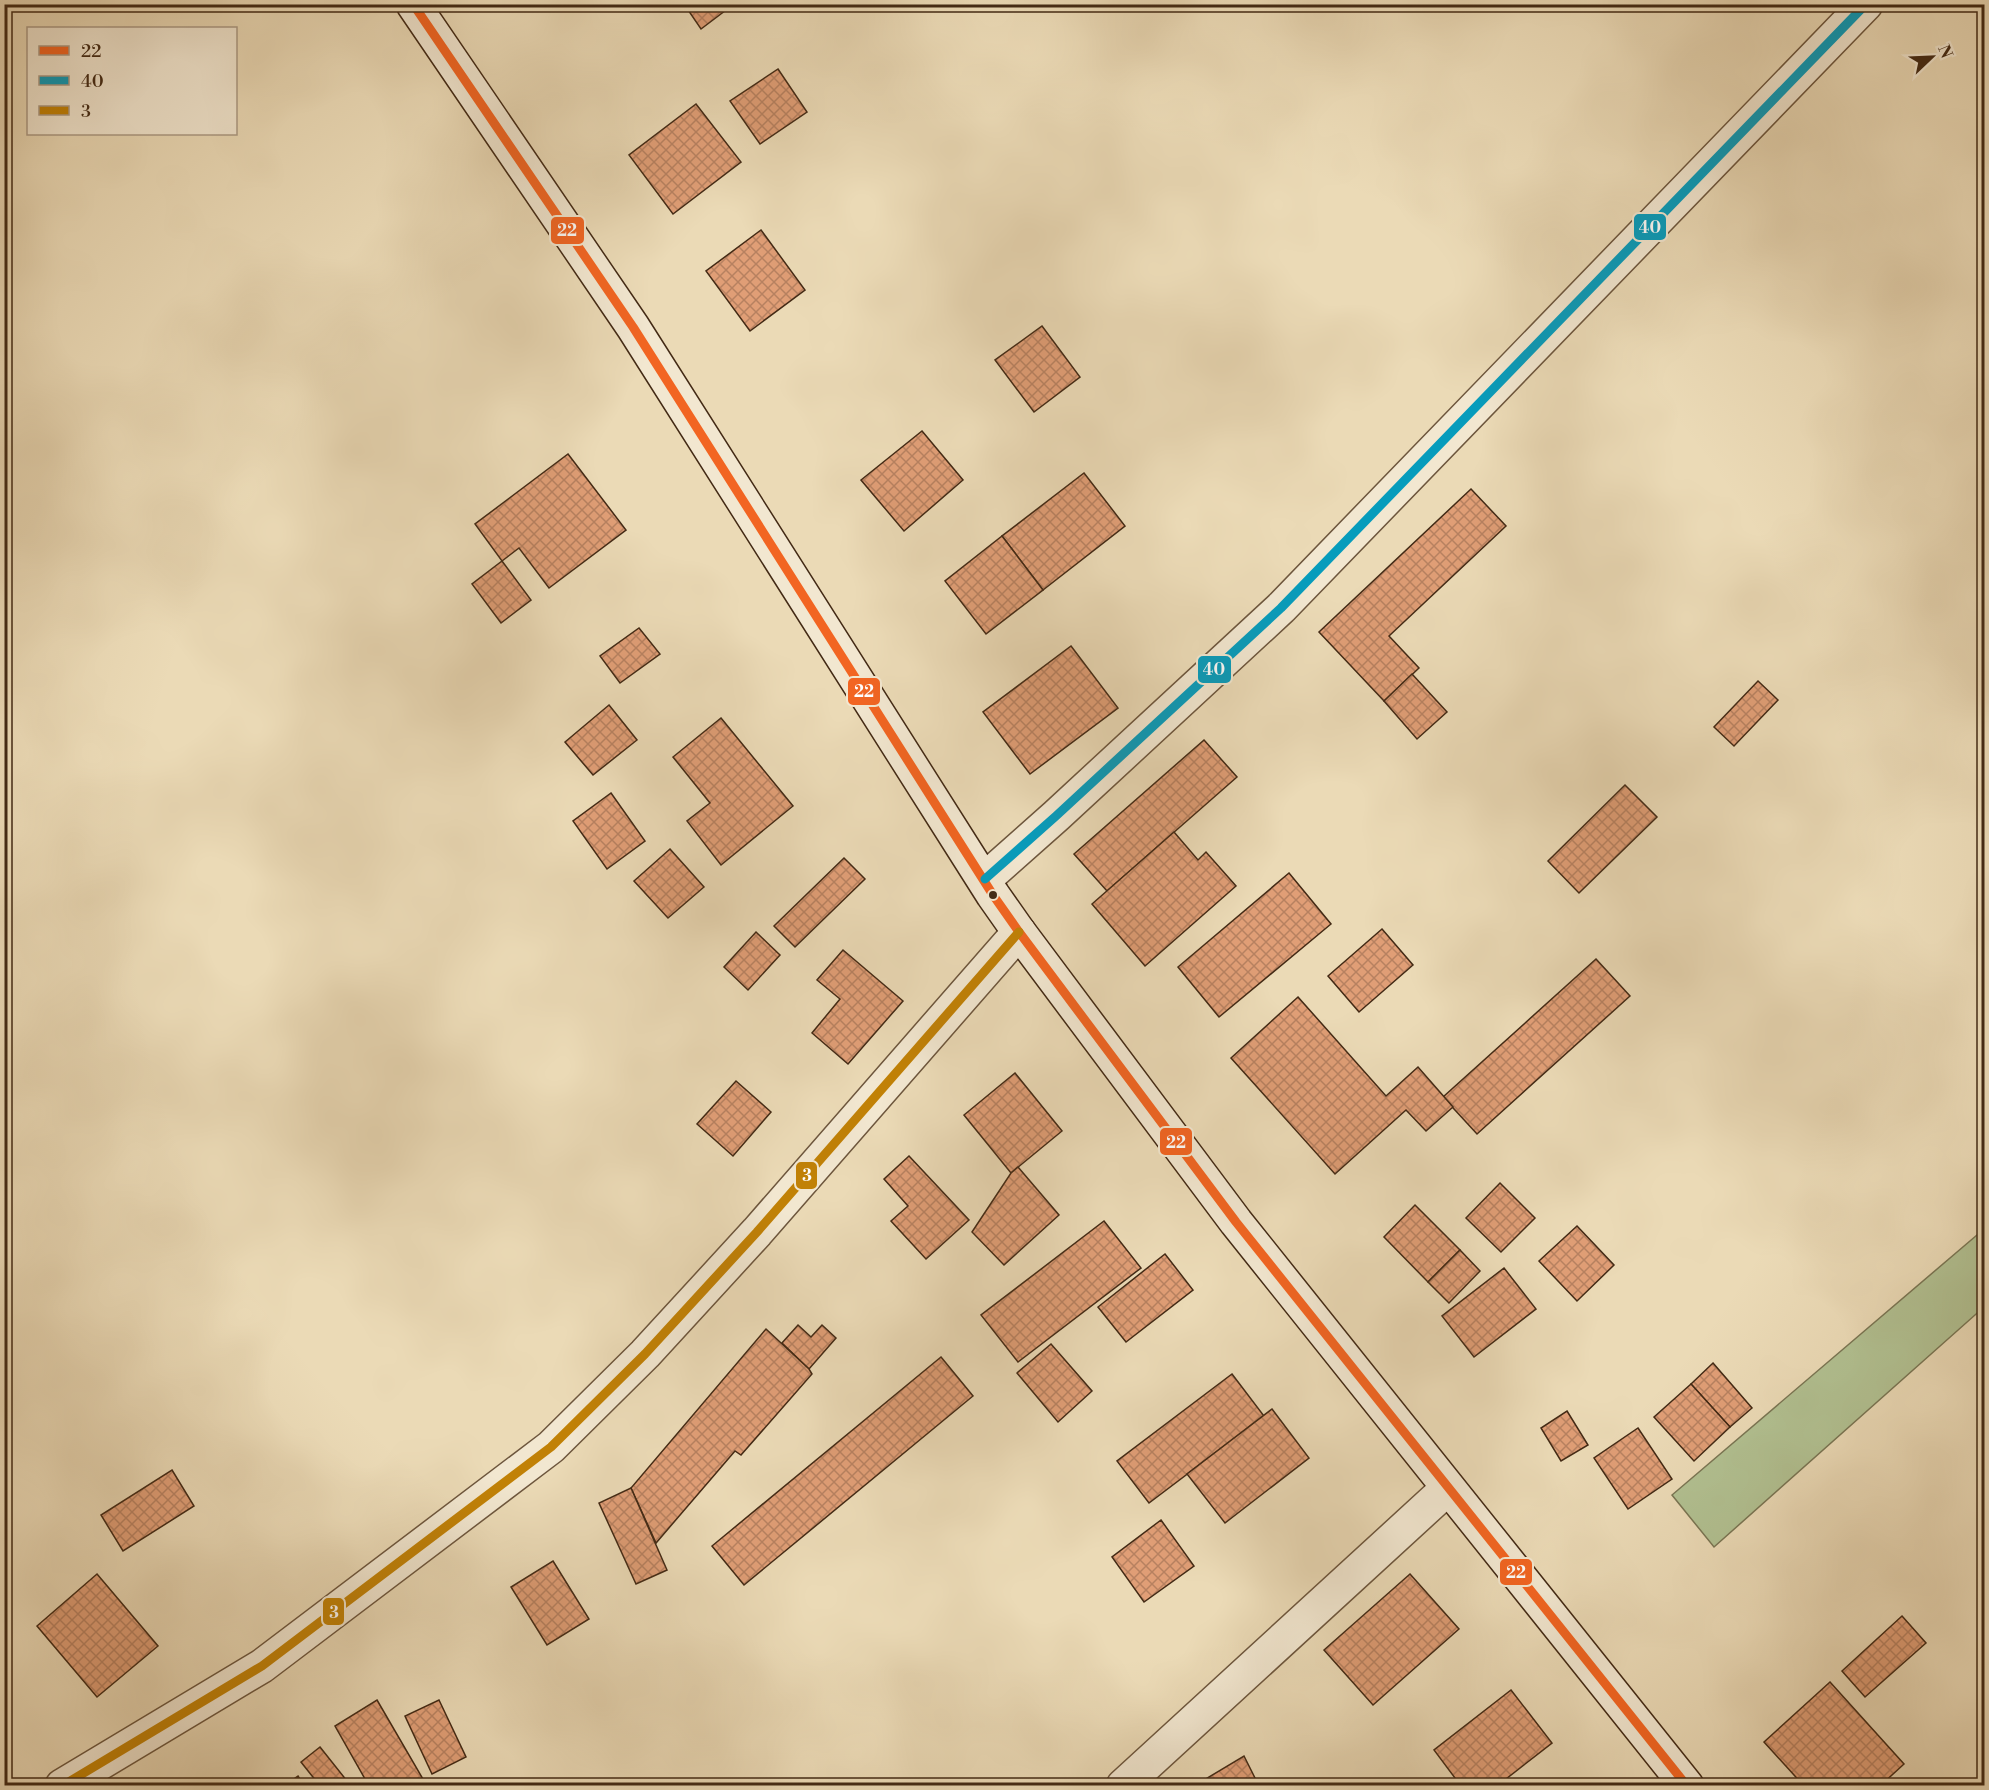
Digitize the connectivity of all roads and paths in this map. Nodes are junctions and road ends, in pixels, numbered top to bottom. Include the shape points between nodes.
1 (413, 4) edge
2 (1866, 4) edge
3 (985, 879) junction
4 (1019, 932) junction
5 (1448, 1488) junction
6 (62, 1785) edge
7 (1123, 1785) edge
8 (1686, 1785) edge

1 - 3 street via 633,327
2 - 3 street via 1281,608
3 - 4 street
4 - 5 street via 1236,1222
4 - 6 street via 757,1232 645,1354 551,1447 262,1666
5 - 7 street
5 - 8 street

